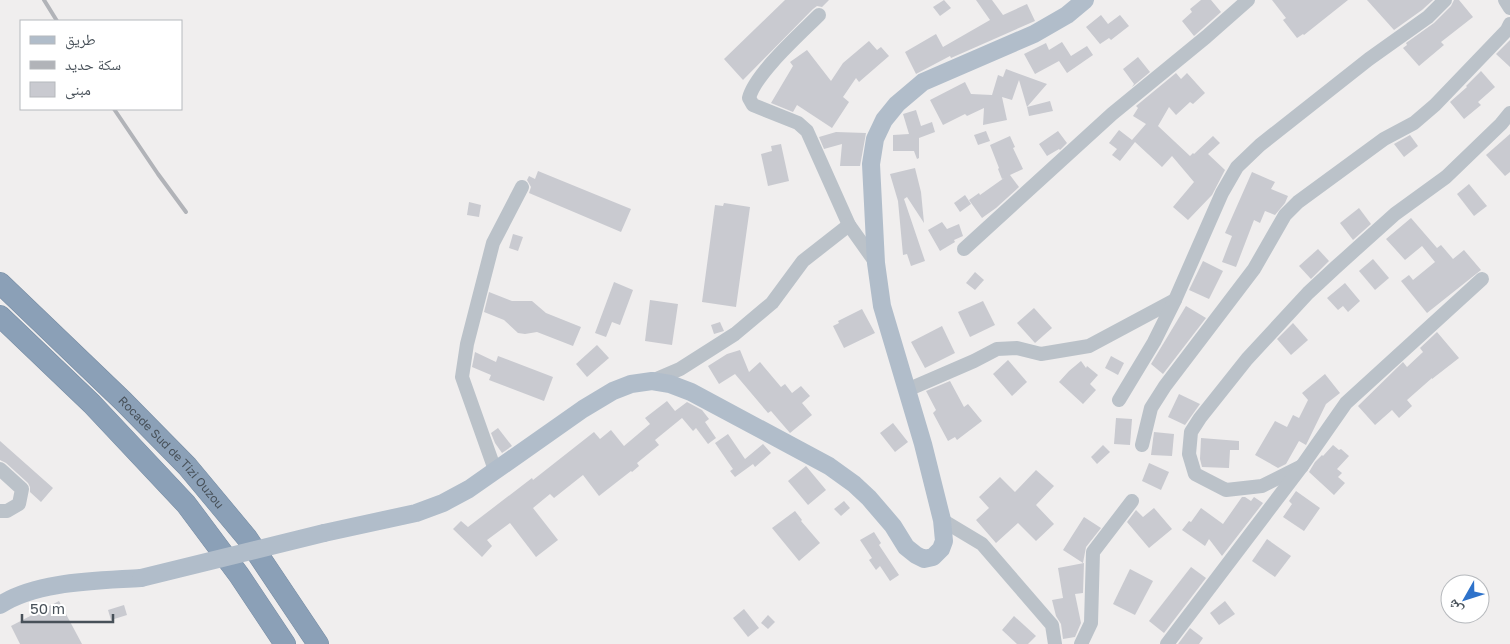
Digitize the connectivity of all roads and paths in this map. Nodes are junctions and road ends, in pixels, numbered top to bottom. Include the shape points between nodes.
1 (1085, 0) edge
2 (1248, 0) edge
3 (1445, 0) edge
4 (1505, 0) edge
5 (1510, 8) edge
6 (819, 15) dead end
7 (1510, 24) edge
8 (1510, 113) edge
9 (522, 187) dead end
10 (848, 225) junction
11 (964, 249) dead end
12 (876, 263) junction
13 (1482, 279) dead end
14 (0, 283) edge
15 (1175, 300) junction
16 (0, 316) edge
17 (652, 381) junction
18 (907, 390) junction
19 (1119, 400) dead end
20 (1142, 445) dead end
21 (1302, 466) junction
22 (0, 469) edge
23 (495, 470) junction
24 (1132, 502) dead end
25 (0, 511) edge
26 (942, 520) junction
27 (0, 604) edge
28 (285, 644) edge
29 (318, 644) edge
30 (1055, 644) edge
31 (1081, 644) edge
32 (1167, 644) edge

1 - 12 main road via 1034,34 923,82 884,120 875,139 872,164
2 - 11 street via 1112,114
3 - 15 street via 1428,17 1369,58 1260,144 1237,167 1222,193
4 - 5 street
6 - 10 street via 781,53 751,89 749,98 753,105 798,123 807,131
7 - 20 street via 1442,98 1414,123 1384,139 1285,215 1254,269 1151,408
8 - 21 street via 1446,177 1395,214 1308,293 1247,359 1191,432 1189,454 1195,474 1226,490 1262,486
9 - 23 street via 493,243 462,377
10 - 12 street
10 - 17 street via 803,261 772,304 735,334 680,369
12 - 18 main road via 882,306
13 - 21 street via 1346,403
14 - 29 highway, Rocade Sud de Tizi Ouzou via 187,466 247,538
15 - 18 street via 1089,346 1041,354 1017,348 997,349
15 - 19 street
16 - 28 highway, Rocade Sud de Tizi Ouzou via 92,404 186,504
17 - 23 main road via 613,391
17 - 26 main road via 691,392 828,466 869,498 906,547 924,559 933,557 941,549 944,541
18 - 26 main road
21 - 32 street
22 - 25 street via 22,489 19,504 7,512
23 - 27 main road, bridge via 443,503 416,514 141,578 74,582 15,595
24 - 31 street via 1093,552 1091,623
26 - 30 street via 982,544 1052,625

